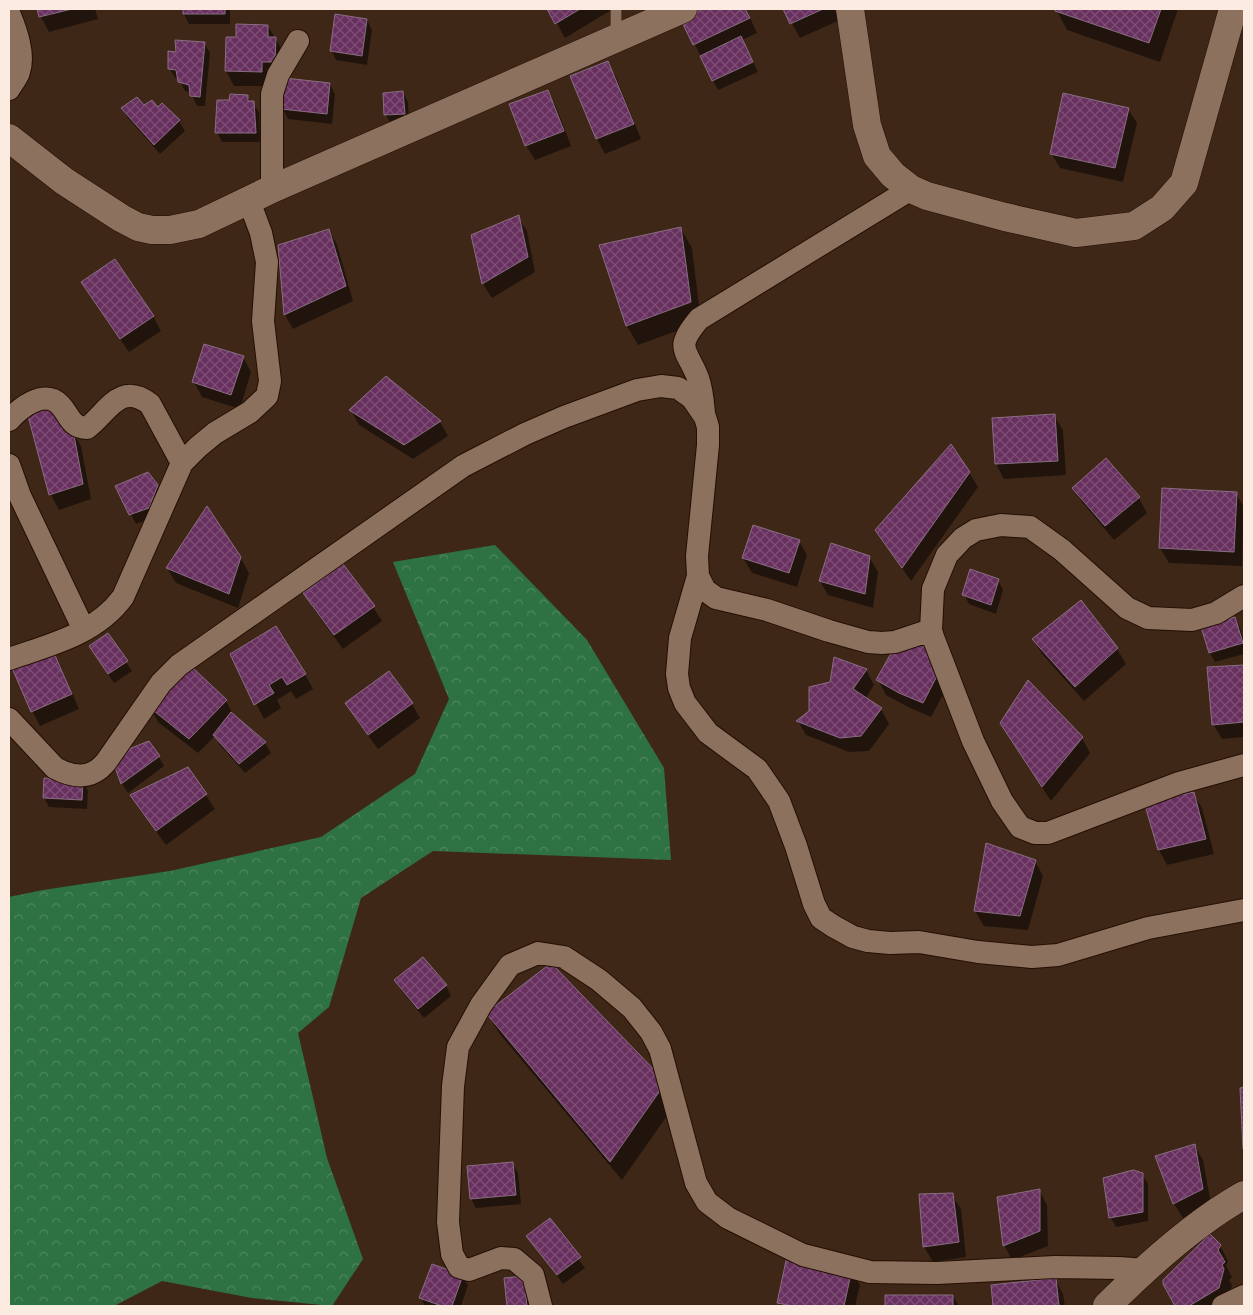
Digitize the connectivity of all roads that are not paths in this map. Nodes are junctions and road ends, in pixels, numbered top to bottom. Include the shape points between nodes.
1 (616, 9) edge
2 (683, 9) edge
3 (850, 9) edge
4 (1233, 9) edge
5 (9, 13) edge
6 (616, 38) junction
7 (298, 41) dead end
8 (9, 89) edge
9 (9, 138) edge
10 (911, 189) junction
11 (260, 195) junction
12 (705, 416) junction
13 (9, 420) edge
14 (182, 463) junction
15 (9, 465) edge
16 (698, 576) junction
17 (1244, 596) edge
18 (84, 630) junction
19 (931, 630) junction
20 (9, 659) edge
21 (9, 719) edge
22 (1244, 765) edge
23 (1244, 910) edge
24 (1244, 1195) edge
25 (1145, 1270) junction
26 (1244, 1296) edge
27 (541, 1306) edge
28 (1107, 1306) edge
29 (1223, 1306) edge

1 - 6 lane
2 - 6 street
3 - 10 street via 867,125 877,156 893,176
4 - 10 street via 1184,183 1162,208 1134,226 1076,233 1005,218
5 - 8 street via 21,58 19,72
6 - 11 street
7 - 11 street via 278,75 272,94
9 - 11 street via 121,218 152,230 199,224
10 - 12 street via 699,319 683,344 698,378
11 - 14 street via 261,233 267,262 263,321 270,380 267,396 250,412 215,433
12 - 16 street via 708,445 697,556
12 - 21 street via 692,398 678,388 661,386 636,390 524,434 463,466 179,665 161,683 106,762 94,774 83,776 55,768
13 - 14 street via 21,408 38,399 51,398 74,425 87,428 116,399 136,396 150,404
14 - 18 street via 124,597 114,609
15 - 18 street via 20,496
16 - 19 street via 705,590 716,598 767,610 868,642 895,642
16 - 23 street via 680,638 678,688 708,733 756,769 779,801 814,904 821,918 833,926 868,941 919,942 1032,957 1058,955 1148,928
17 - 19 street via 1216,613 1192,620 1148,618 1127,608 1062,550 1030,527 1000,526 976,530 946,555 933,589
18 - 20 street via 73,637
19 - 22 street via 973,741 1002,801 1020,827 1035,833 1048,833 1179,783
24 - 25 street via 1217,1211
25 - 27 street via 1054,1267 937,1273 870,1272 803,1256 728,1218 708,1202 696,1182 660,1048 651,1032 632,1008 599,980 564,956 538,953 510,965 458,1047 453,1086 448,1222 452,1254 459,1267 469,1270 500,1258 514,1259 533,1275
25 - 28 street
26 - 29 street

